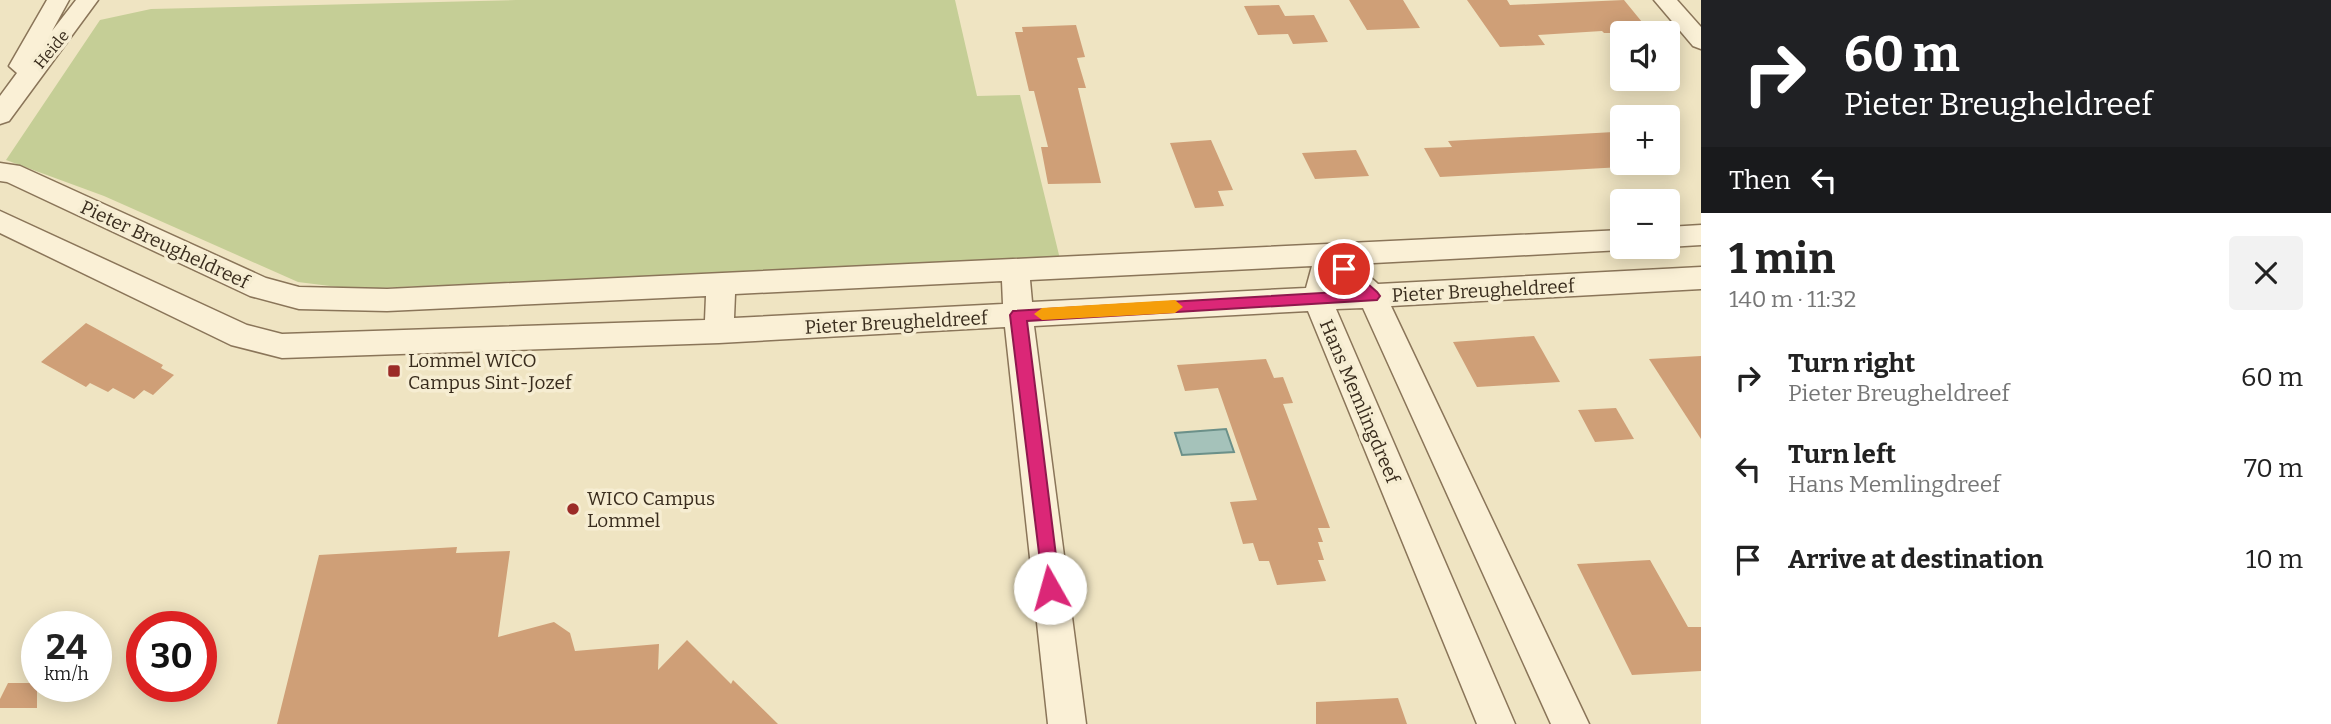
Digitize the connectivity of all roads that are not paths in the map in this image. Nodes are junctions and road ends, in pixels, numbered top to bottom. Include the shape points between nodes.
1 (58, 0) edge
2 (87, 0) edge
3 (1665, 0) edge
4 (1701, 41) edge
5 (5, 106) edge
6 (0, 173) edge
7 (0, 221) edge
8 (1701, 235) edge
9 (1680, 236) edge
10 (1610, 241) edge
11 (1329, 256) junction
12 (1016, 269) junction
13 (1701, 278) edge
14 (721, 282) junction
15 (1372, 296) junction
16 (335, 299) junction
17 (1317, 299) junction
18 (1018, 315) junction
19 (719, 331) junction
20 (310, 347) junction
21 (1066, 724) edge
22 (1496, 724) edge
23 (1570, 724) edge

1 - 5 street, Heide
2 - 5 street, Heide
3 - 4 street
6 - 16 street, Pieter Breugheldreef via 12,173 260,288 299,298
7 - 20 street, Pieter Breugheldreef via 241,336
8 - 9 street
10 - 11 street, Pieter Breugheldreef
11 - 12 street, Pieter Breugheldreef
11 - 15 street
11 - 17 street, Hans Memlingdreef
12 - 14 street, Pieter Breugheldreef
12 - 18 street
13 - 15 street, Pieter Breugheldreef
14 - 16 street, Pieter Breugheldreef
14 - 19 street
15 - 17 street, Pieter Breugheldreef
15 - 23 street
16 - 20 street
17 - 18 street, Pieter Breugheldreef
17 - 22 street, Hans Memlingdreef
18 - 19 street, Pieter Breugheldreef
18 - 21 street
19 - 20 street, Pieter Breugheldreef

